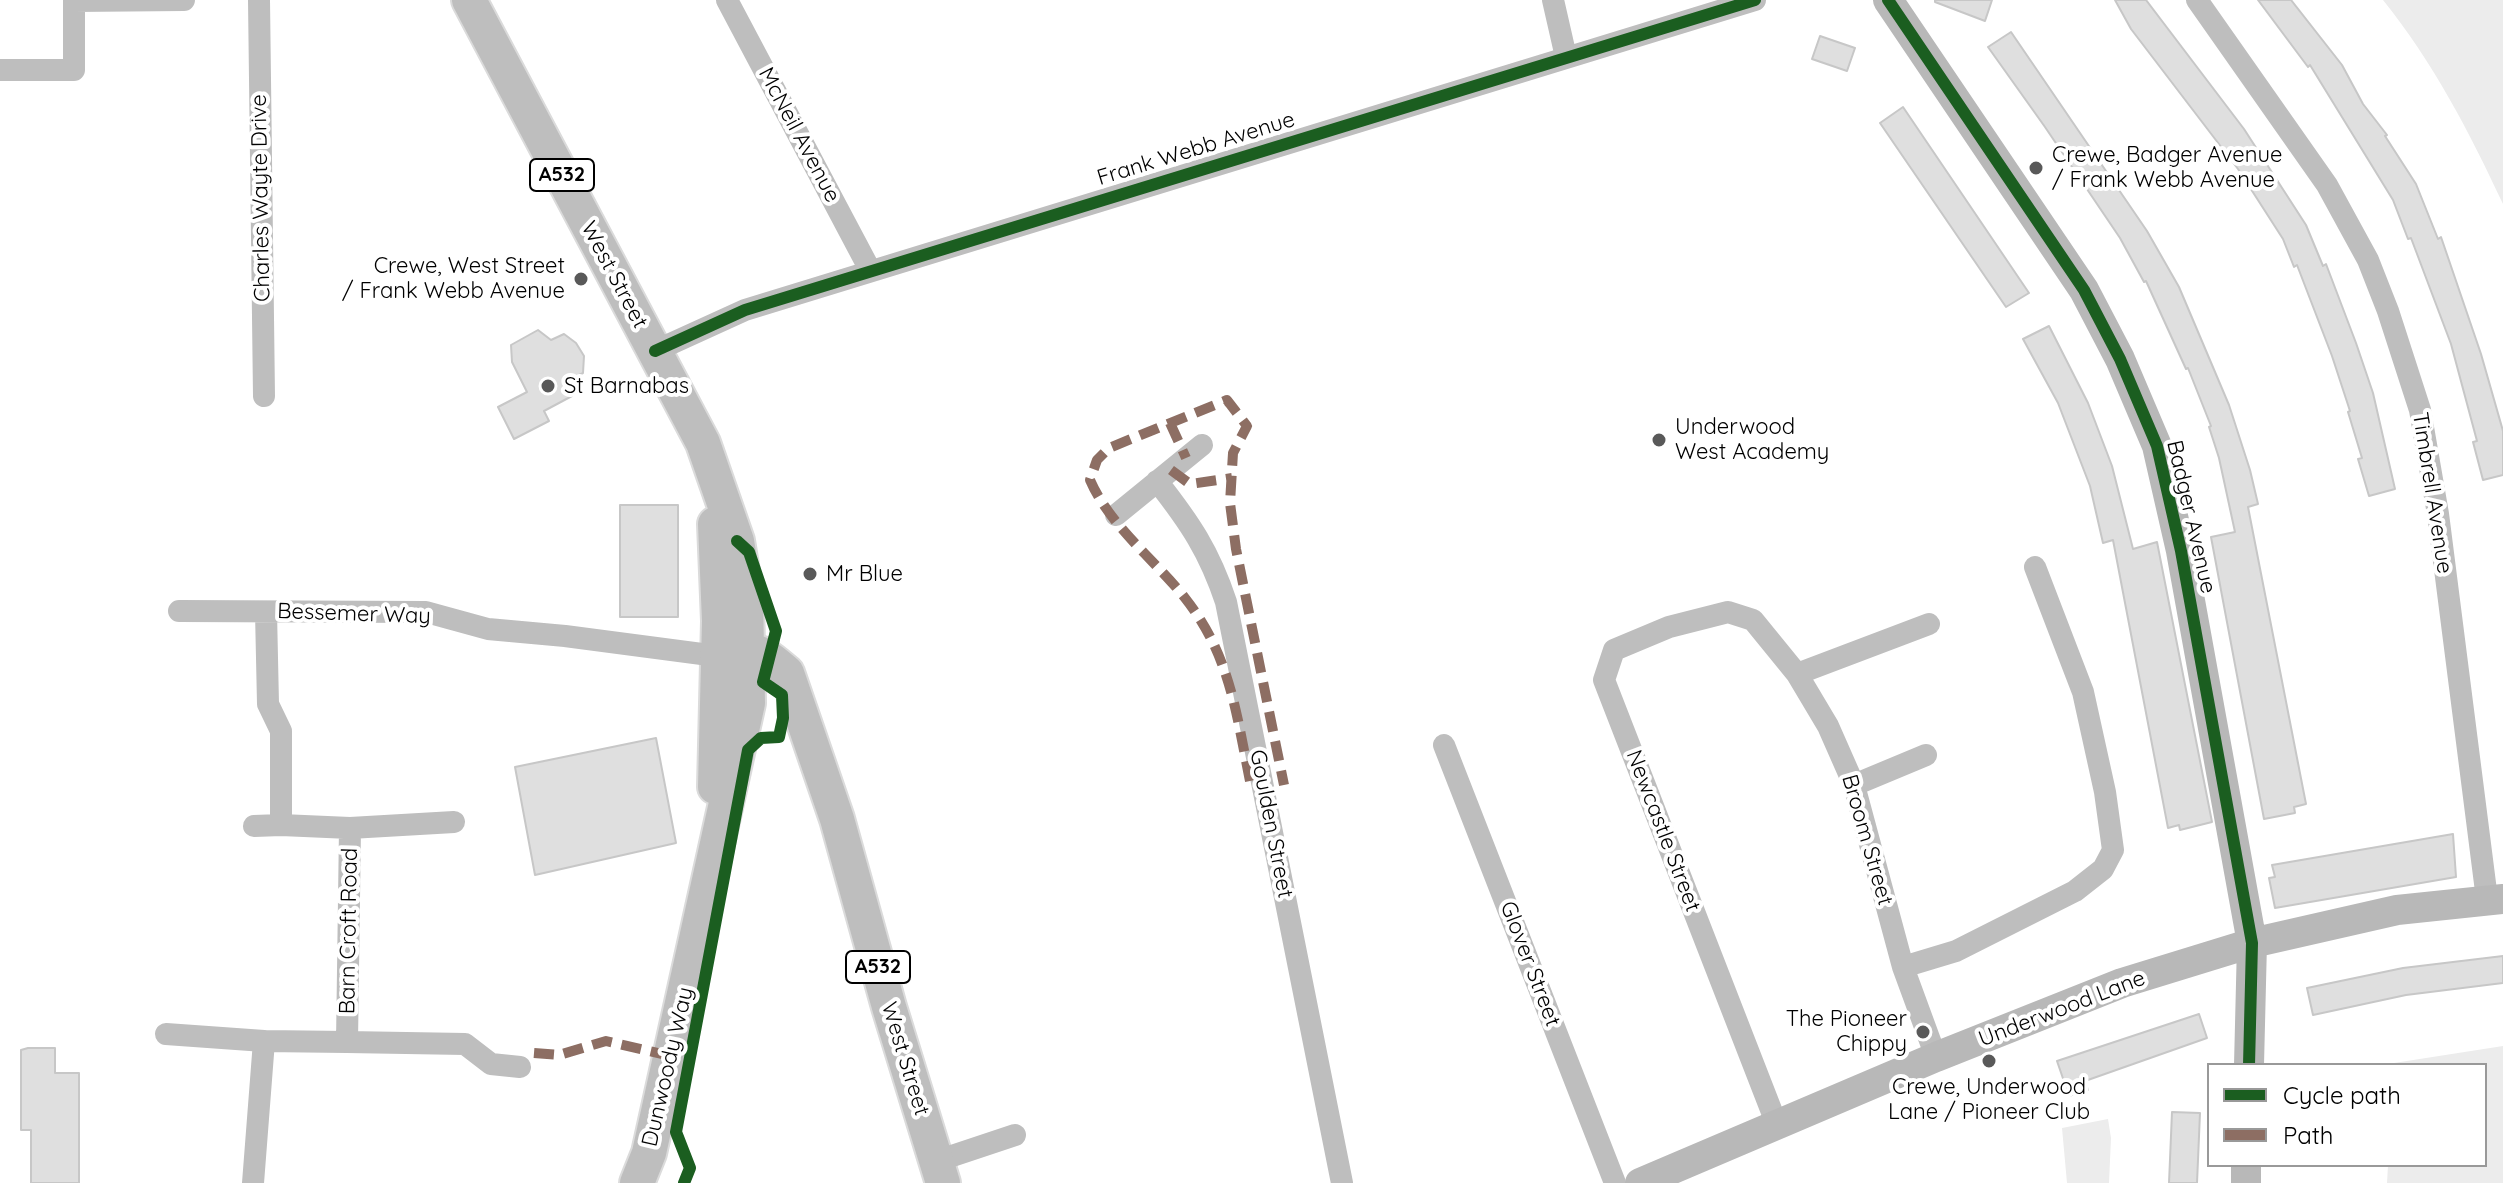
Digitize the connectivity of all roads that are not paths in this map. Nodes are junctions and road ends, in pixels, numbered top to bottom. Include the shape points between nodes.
1 (184, 0) edge
2 (259, 0) edge
3 (469, 0) edge
4 (727, 0) edge
5 (1553, 0) edge
6 (1755, 0) edge
7 (1888, 0) edge
8 (2197, 0) edge
9 (74, 1) edge
10 (1566, 57) junction
11 (0, 70) edge
12 (870, 270) junction
13 (655, 351) junction
14 (264, 396) dead end
15 (1202, 445) dead end
16 (1157, 481) junction
17 (1116, 515) dead end
18 (2035, 567) dead end
19 (179, 611) dead end
20 (266, 612) junction
21 (1728, 612) joint
22 (1929, 624) dead end
23 (733, 652) junction
24 (1797, 674) junction
25 (732, 704) junction
26 (1444, 745) dead end
27 (814, 750) junction
28 (1926, 755) dead end
29 (1854, 785) junction
30 (454, 822) dead end
31 (281, 825) junction
32 (254, 826) dead end
33 (350, 828) junction
34 (2495, 899) edge
35 (2252, 943) junction
36 (1903, 967) junction
37 (166, 1034) dead end
38 (264, 1041) junction
39 (347, 1042) junction
40 (1936, 1057) junction
41 (2249, 1063) edge
42 (520, 1067) dead end
43 (1777, 1125) junction
44 (1015, 1135) dead end
45 (940, 1172) edge
46 (645, 1181) edge
47 (253, 1183) edge
48 (1342, 1183) edge
49 (1615, 1183) edge
50 (1640, 1183) edge

1 - 9 street
2 - 14 street, Charles Wayte Drive
3 - 13 main road, West Street / A532
4 - 12 street, McNeil Avenue
5 - 10 street
6 - 10 street, Frank Webb Avenue
7 - 35 street, Badger Avenue via 2084,290 2157,446
8 - 34 street, Timbrell Avenue via 2327,185 2368,260 2388,311 2420,410
9 - 11 street via 74,70
10 - 12 street, Frank Webb Avenue
12 - 13 street, Frank Webb Avenue via 745,310
13 - 23 main road, West Street / A532 via 703,443 737,541 746,596
15 - 16 street
16 - 17 street
16 - 48 street, Goulden Street via 1193,527 1226,602
18 - 36 street via 2083,692 2113,850 2103,869 2075,891 1956,951
19 - 20 street, Bessemer Way
20 - 23 street, Bessemer Way via 426,612 488,629
20 - 31 street via 268,704 281,731
21 - 24 street, Broom Street via 1753,620
21 - 43 street, Newcastle Street via 1669,627 1614,650 1604,680
22 - 24 street
23 - 25 main road, West Street / A532
23 - 27 main road, West Street / A532 via 770,659 787,673
24 - 29 street, Broom Street
25 - 27 main road, West Street / A532 via 783,718
25 - 46 main road, Dunwoody Way via 714,855
26 - 49 street, Glover Street
27 - 45 main road, West Street / A532
28 - 29 street
29 - 36 street, Broom Street
30 - 33 street
31 - 32 street, Barn Croft Road
31 - 33 street, Barn Croft Road
33 - 39 street, Barn Croft Road
34 - 35 street, Underwood Lane via 2397,910
35 - 40 street, Underwood Lane via 2122,983
35 - 41 street, Badger Avenue
36 - 40 street, Broom Street
37 - 38 street
38 - 39 street
38 - 47 street
39 - 42 street, Barn Croft Road via 465,1044 491,1064
40 - 43 street, Underwood Lane
43 - 50 street, Underwood Lane
44 - 45 street

